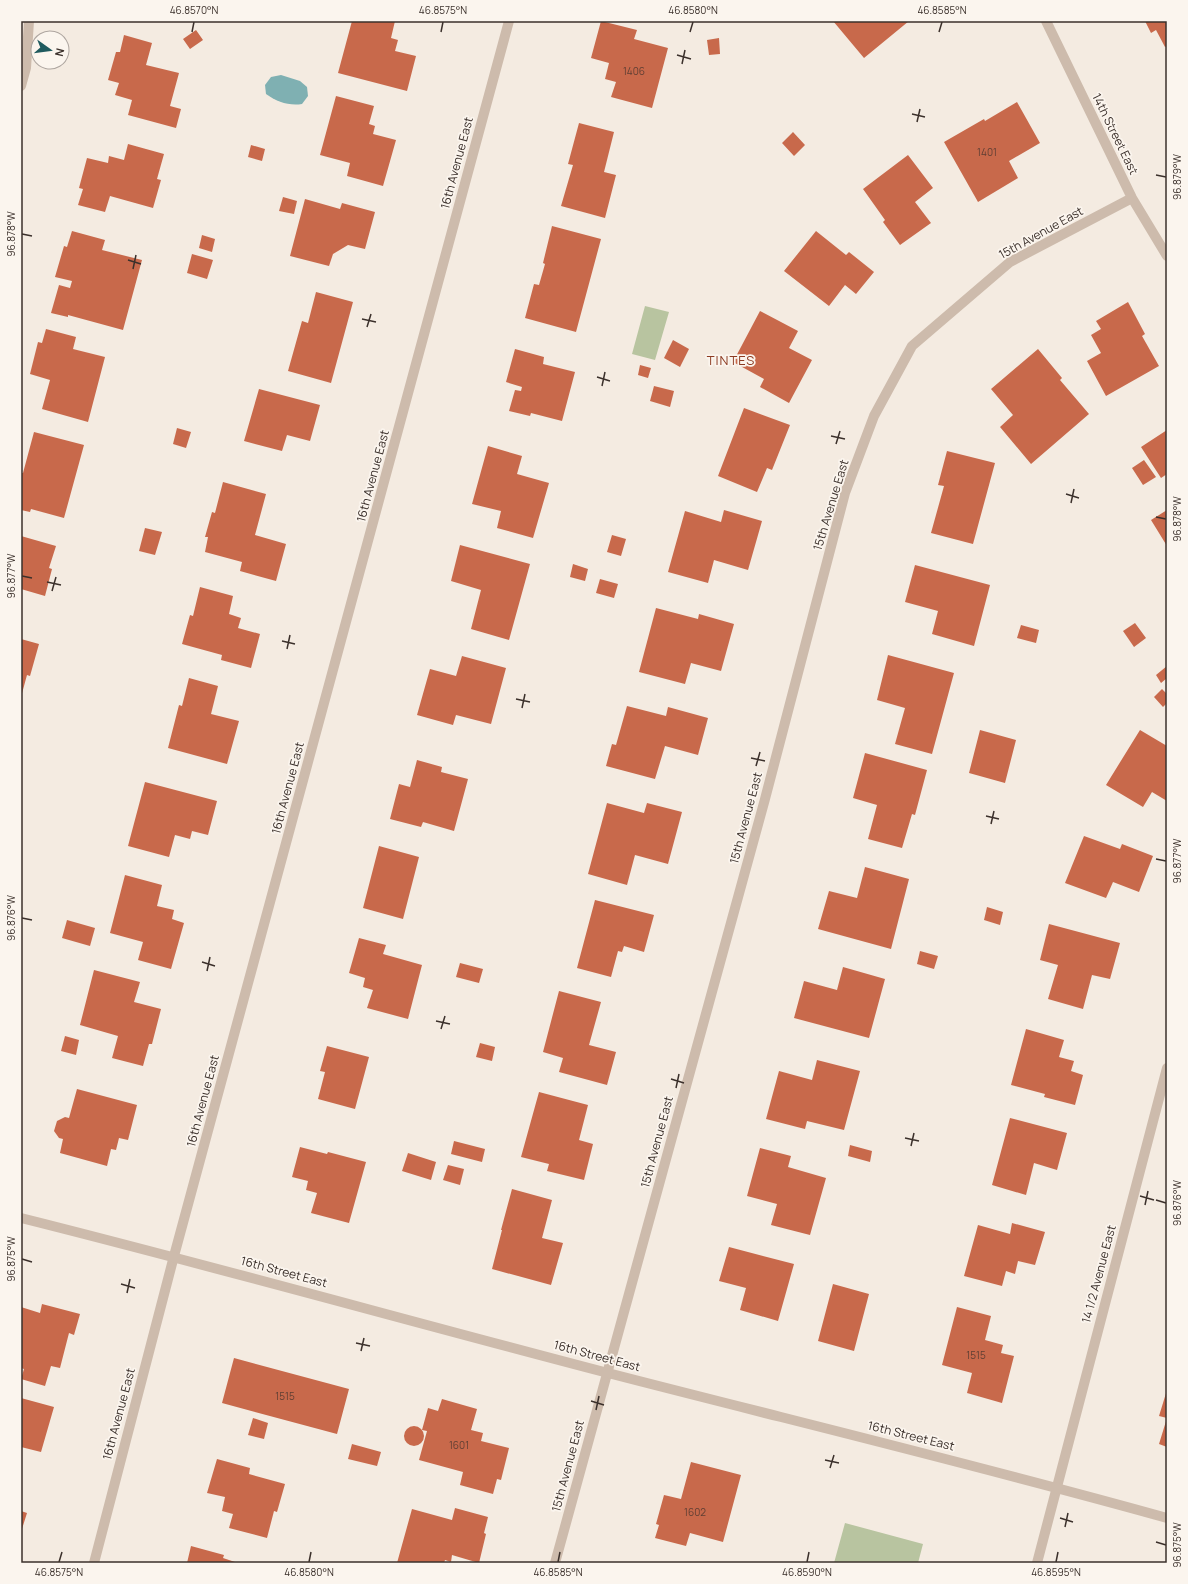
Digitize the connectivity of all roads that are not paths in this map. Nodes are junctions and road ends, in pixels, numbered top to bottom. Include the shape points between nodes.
1 (29, 21) edge
2 (509, 21) edge
3 (1046, 21) edge
4 (21, 86) edge
5 (1132, 198) junction
6 (1167, 256) edge
7 (1167, 1068) edge
8 (21, 1218) edge
9 (174, 1256) junction
10 (607, 1372) junction
11 (1056, 1487) junction
12 (1167, 1518) edge
13 (94, 1563) edge
14 (555, 1563) edge
15 (1037, 1563) edge

1 - 4 street via 26,68
2 - 9 street, 16th Avenue East
3 - 5 street, 14th Street East
5 - 6 street, 14th Street East
5 - 10 street, 15th Avenue East via 1010,262 912,346 874,416 845,493 765,799
7 - 11 street, 14 1/2 Avenue East
8 - 9 street, 16th Street East
9 - 10 street, 16th Street East
9 - 13 street, 16th Avenue East
10 - 11 street, 16th Street East
10 - 14 street, 15th Avenue East
11 - 12 street, 16th Street East
11 - 15 street, 14 1/2 Avenue East

